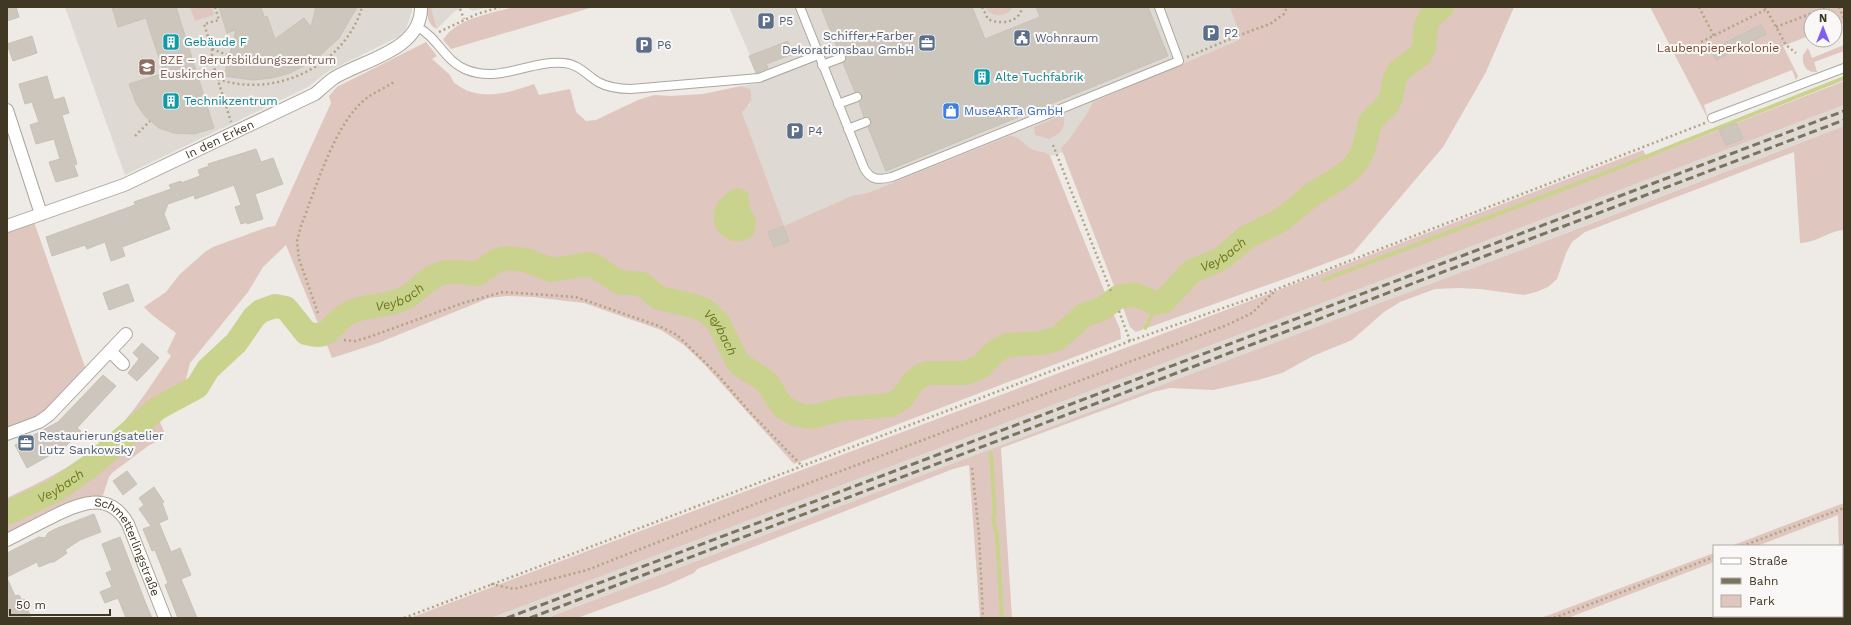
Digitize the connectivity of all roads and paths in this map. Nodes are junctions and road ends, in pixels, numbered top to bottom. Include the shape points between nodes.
1 (215, 7) edge
2 (362, 7) edge
3 (421, 7) edge
4 (500, 7) edge
5 (800, 7) edge
6 (982, 7) edge
7 (1022, 7) edge
8 (1159, 7) edge
9 (1288, 7) edge
10 (1699, 7) edge
11 (1828, 7) edge
12 (1839, 7) edge
13 (1766, 8) edge
14 (460, 9) dead end
15 (464, 19) junction
16 (1844, 19) edge
17 (417, 27) junction
18 (1776, 27) junction
19 (1714, 36) junction
20 (1701, 42) dead end
21 (212, 49) junction
22 (1796, 52) dead end
23 (818, 55) junction
24 (230, 56) dead end
25 (841, 58) dead end
26 (1179, 61) junction
27 (822, 65) junction
28 (1844, 68) edge
29 (218, 79) junction
30 (394, 82) dead end
31 (857, 97) dead end
32 (838, 104) junction
33 (7, 110) edge
34 (1712, 118) joint
35 (150, 121) dead end
36 (866, 122) dead end
37 (848, 129) junction
38 (234, 132) junction
39 (135, 136) dead end
40 (1054, 145) dead end
41 (41, 214) junction
42 (7, 226) edge
43 (1277, 289) junction
44 (1112, 294) dead end
45 (1119, 311) dead end
46 (318, 313) dead end
47 (126, 334) dead end
48 (344, 340) dead end
49 (1130, 341) junction
50 (110, 351) junction
51 (124, 364) dead end
52 (7, 434) edge
53 (802, 466) junction
54 (972, 468) dead end
55 (1844, 508) edge
56 (7, 540) edge
57 (1745, 545) edge
58 (1713, 557) edge
59 (491, 584) junction
60 (165, 618) edge
61 (404, 618) edge
62 (984, 618) edge
63 (1554, 618) edge

1 - 21 path via 219,20 204,24
2 - 29 path via 340,45 304,73 278,83 263,85 237,84
3 - 17 street
4 - 15 path
5 - 23 lane
6 - 7 path via 988,20 999,23 1016,18
8 - 26 lane
9 - 26 path via 1284,14 1270,24 1245,32
10 - 19 path
11 - 18 path
12 - 16 path
13 - 18 path
13 - 19 path
14 - 15 path
15 - 17 path via 439,32
17 - 23 lane via 432,36 447,56 471,72 500,74 545,64 566,63 575,65 598,81 616,89 760,78
17 - 38 street, In den Erken via 400,45 334,78 314,94
18 - 22 path via 1786,45
19 - 20 path
21 - 24 path
21 - 29 path via 212,61
23 - 27 lane
25 - 27 lane
26 - 37 lane via 892,177 874,179 868,175
27 - 32 lane
28 - 34 lane
29 - 38 path
30 - 46 path via 367,98 338,132 301,226 297,241 299,259
31 - 32 lane
32 - 37 lane
33 - 41 street
34 - 43 path via 1710,121
35 - 39 path
36 - 37 lane
38 - 41 street, In den Erken via 124,185
40 - 44 path
41 - 42 street, In den Erken
43 - 49 path
43 - 59 path via 1252,313 1227,326 796,488 587,570 514,589
45 - 49 path
47 - 50 street
48 - 53 path via 355,341 368,337 486,295 503,292 576,297 659,326 677,335 718,375
49 - 53 path
50 - 51 street
50 - 52 street via 49,415 39,422
53 - 59 path
54 - 62 path
55 - 57 path
56 - 60 street, Schmetterlingstraße via 76,505 90,502 109,506 128,524
58 - 63 path
59 - 61 path

